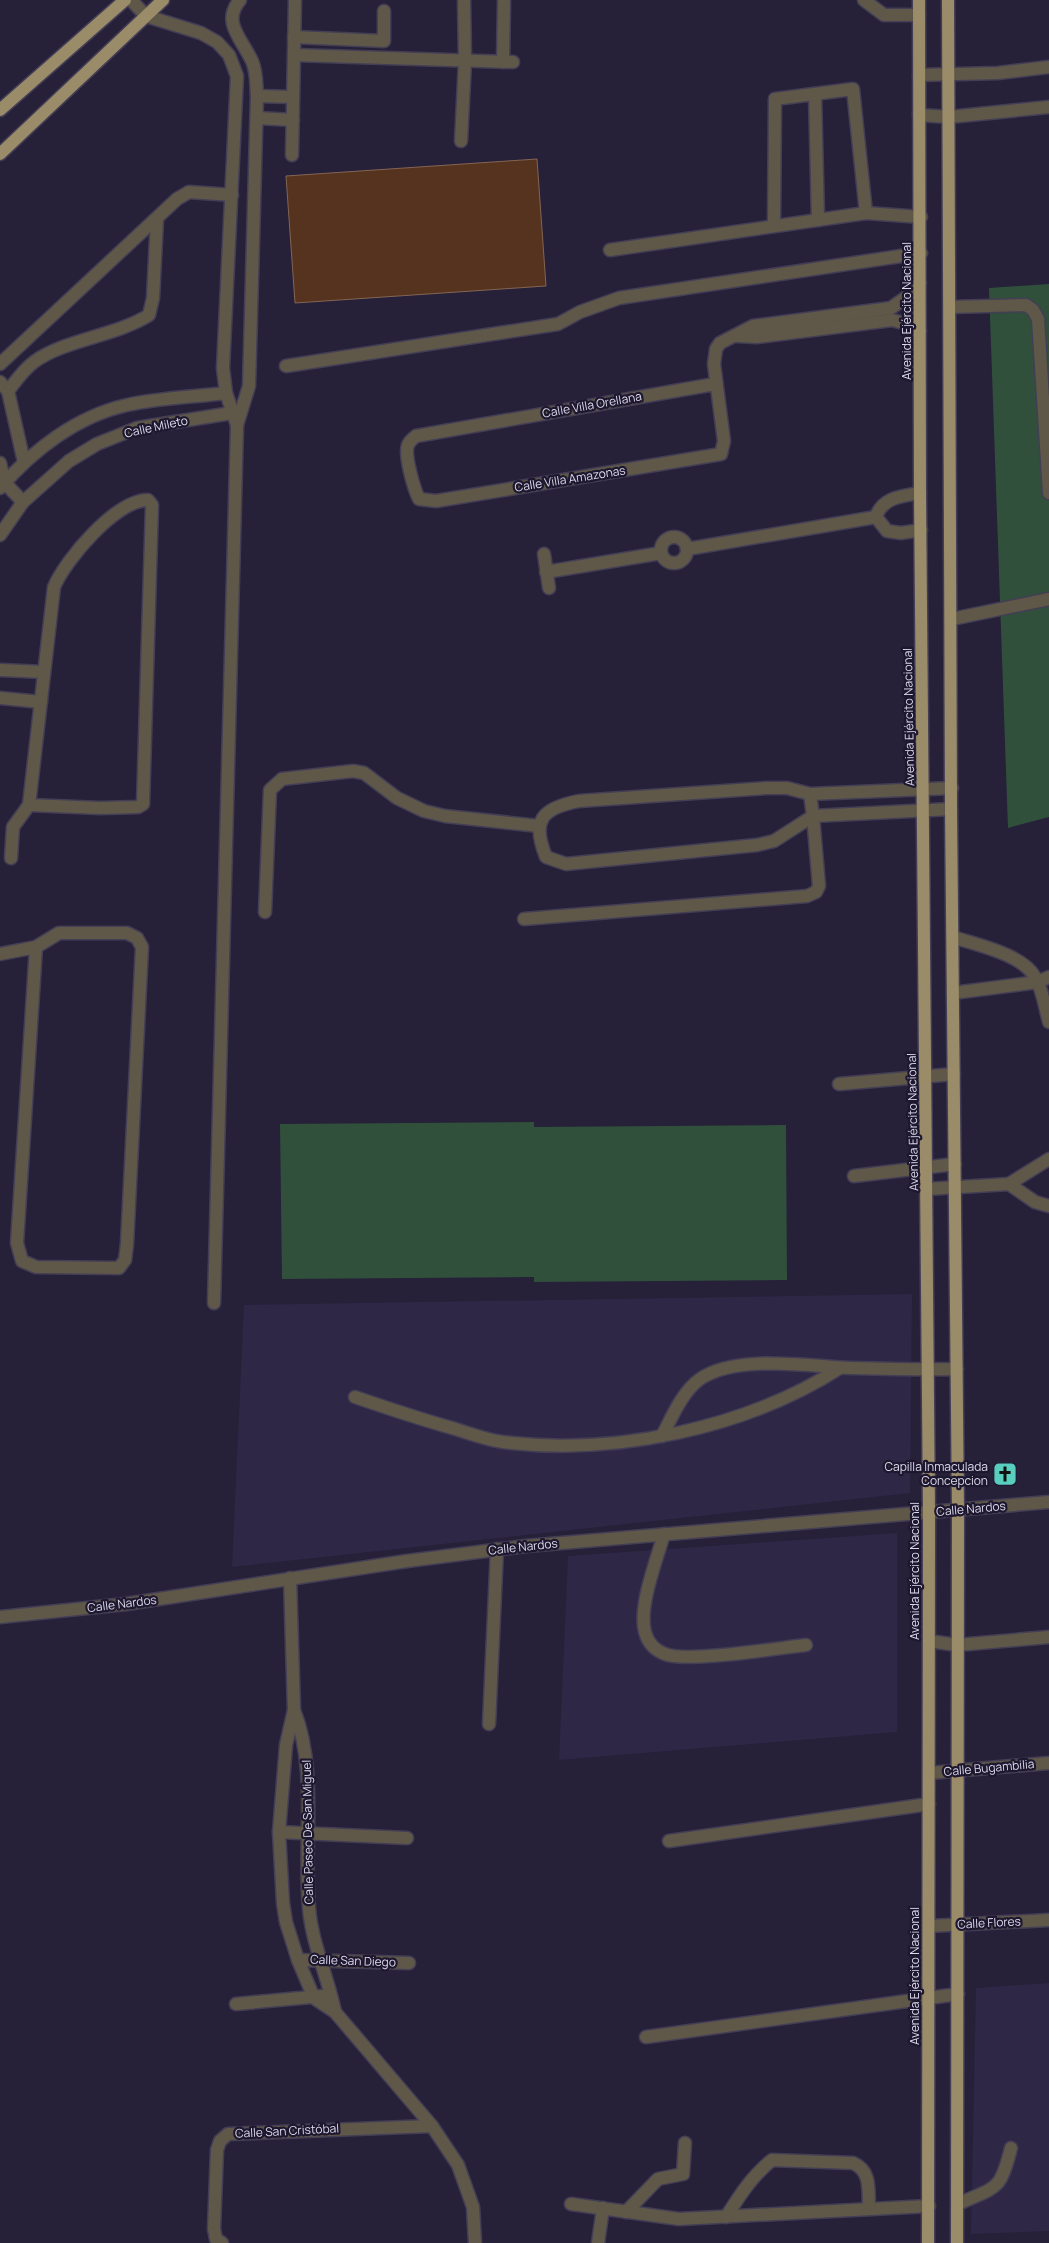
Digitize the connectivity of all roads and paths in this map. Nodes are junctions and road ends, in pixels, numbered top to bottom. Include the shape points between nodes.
1 (125, 0) edge
2 (131, 0) edge
3 (163, 0) edge
4 (240, 0) edge
5 (295, 0) edge
6 (464, 0) edge
7 (504, 0) edge
8 (864, 0) edge
9 (918, 0) edge
10 (948, 0) edge
11 (384, 11) dead end
12 (919, 15) junction
13 (146, 16) junction
14 (294, 37) junction
15 (384, 40) junction
16 (294, 55) junction
17 (384, 58) junction
18 (465, 61) junction
19 (1049, 67) edge
20 (919, 75) junction
21 (949, 75) junction
22 (815, 94) junction
23 (257, 96) junction
24 (293, 98) junction
25 (1049, 107) edge
26 (0, 110) edge
27 (919, 115) junction
28 (949, 117) junction
29 (257, 118) junction
30 (293, 120) junction
31 (461, 141) dead end
32 (0, 154) edge
33 (292, 155) dead end
34 (232, 195) junction
35 (866, 212) junction
36 (921, 217) junction
37 (157, 219) junction
38 (818, 220) junction
39 (774, 226) junction
40 (610, 250) dead end
41 (921, 253) junction
42 (920, 283) junction
43 (950, 307) junction
44 (892, 314) junction
45 (920, 331) junction
46 (0, 364) edge
47 (286, 366) dead end
48 (715, 384) junction
49 (4, 387) edge
50 (226, 393) junction
51 (235, 419) junction
52 (24, 462) junction
53 (0, 463) edge
54 (2, 485) edge
55 (920, 493) junction
56 (1049, 493) edge
57 (420, 499) joint
58 (22, 502) junction
59 (876, 517) junction
60 (921, 530) junction
61 (0, 535) edge
62 (687, 548) junction
63 (661, 552) junction
64 (544, 554) dead end
65 (546, 572) junction
66 (549, 588) dead end
67 (1049, 599) edge
68 (952, 619) junction
69 (0, 670) edge
70 (44, 672) junction
71 (0, 698) edge
72 (41, 702) junction
73 (952, 788) junction
74 (924, 790) junction
75 (810, 794) junction
76 (29, 805) junction
77 (952, 809) junction
78 (924, 810) junction
79 (813, 816) junction
80 (539, 826) junction
81 (11, 858) dead end
82 (265, 912) dead end
83 (524, 919) dead end
84 (953, 937) junction
85 (36, 947) junction
86 (0, 954) edge
87 (1043, 979) edge
88 (953, 993) junction
89 (1049, 1022) edge
90 (954, 1074) junction
91 (926, 1077) junction
92 (839, 1084) dead end
93 (1049, 1159) edge
94 (955, 1164) junction
95 (927, 1166) junction
96 (854, 1176) dead end
97 (1009, 1184) junction
98 (955, 1186) junction
99 (928, 1189) junction
100 (1049, 1206) edge
101 (214, 1303) dead end
102 (840, 1368) junction
103 (957, 1369) junction
104 (928, 1370) junction
105 (355, 1397) dead end
106 (662, 1436) junction
107 (1049, 1502) edge
108 (958, 1510) junction
109 (929, 1513) junction
110 (664, 1534) junction
111 (497, 1549) junction
112 (290, 1578) junction
113 (0, 1617) edge
114 (1049, 1637) edge
115 (929, 1641) junction
116 (806, 1645) dead end
117 (957, 1645) junction
118 (294, 1710) junction
119 (489, 1724) dead end
120 (1049, 1763) edge
121 (958, 1772) junction
122 (929, 1773) junction
123 (929, 1804) junction
124 (280, 1832) junction
125 (307, 1834) junction
126 (407, 1838) dead end
127 (669, 1841) dead end
128 (1049, 1920) edge
129 (958, 1924) junction
130 (929, 1926) junction
131 (319, 1959) junction
132 (298, 1960) junction
133 (409, 1963) dead end
134 (958, 1994) junction
135 (332, 1995) junction
136 (929, 1997) junction
137 (314, 1998) junction
138 (236, 2004) dead end
139 (335, 2012) junction
140 (646, 2037) dead end
141 (432, 2126) junction
142 (684, 2144) dead end
143 (1011, 2148) dead end
144 (571, 2204) dead end
145 (958, 2204) junction
146 (929, 2206) junction
147 (603, 2208) junction
148 (869, 2209) junction
149 (626, 2212) junction
150 (726, 2216) junction
151 (222, 2243) edge
152 (475, 2243) edge
153 (598, 2243) edge
154 (928, 2243) edge
155 (957, 2243) edge

1 - 26 main road
2 - 13 street
3 - 13 main road
4 - 23 street via 233,9 232,19 252,62
5 - 14 street
6 - 18 street
7 - 18 street via 508,62
8 - 12 street via 884,15
9 - 12 main road, Avenida Ejército Nacional
10 - 21 main road
11 - 15 street
12 - 20 main road, Avenida Ejército Nacional
13 - 32 main road
13 - 34 street via 201,33 217,42 229,55 237,76
14 - 15 street
14 - 16 street
15 - 17 street
16 - 17 street
16 - 24 street
17 - 18 street
18 - 31 street
19 - 21 street
20 - 21 street
20 - 27 main road, Avenida Ejército Nacional
21 - 28 main road
22 - 35 street via 853,89
22 - 38 street
22 - 39 street via 775,99
23 - 24 street
23 - 29 street
24 - 30 street
25 - 28 street
27 - 28 street
27 - 36 main road, Avenida Ejército Nacional
28 - 43 main road
29 - 30 street
29 - 51 street via 249,386
30 - 33 street
34 - 37 street via 189,192
34 - 50 street via 223,368
35 - 36 street
35 - 38 street
36 - 41 main road, Avenida Ejército Nacional
37 - 46 street
37 - 49 street via 150,315 135,324 49,353
38 - 39 street
39 - 40 street
41 - 42 main road, Avenida Ejército Nacional
41 - 47 street via 619,298 558,324
42 - 44 street
42 - 45 main road, Avenida Ejército Nacional
43 - 56 street via 1026,305 1033,310 1038,320
43 - 68 main road
44 - 45 street
44 - 48 street via 787,326 753,326 727,338 716,349
45 - 55 main road, Avenida Ejército Nacional
48 - 57 street, Calle Villa Orellana via 426,433 410,441 407,451
48 - 57 street, Calle Villa Amazonas via 724,441 721,454 436,501
49 - 52 street
50 - 51 street
50 - 52 street, Calle Mileto via 145,402 104,412 84,420
51 - 58 street, Calle Mileto via 137,428 97,444 69,461
51 - 101 street
52 - 54 street, Calle Mileto
53 - 54 street
54 - 58 street
55 - 59 street via 892,499 880,508
55 - 60 main road, Avenida Ejército Nacional
58 - 61 street, Calle Mileto
59 - 60 street via 887,531
59 - 62 street
60 - 74 main road, Avenida Ejército Nacional
62 - 63 street via 682,539 672,537 663,542
62 - 63 street via 686,555 676,564 664,559
63 - 65 street
64 - 65 street
65 - 66 street
67 - 68 street
68 - 73 main road
69 - 70 street
70 - 72 street
70 - 76 street via 54,586 61,570 79,547 106,522 136,502 148,500 152,505 152,515 143,804 138,807 100,808
71 - 72 street
72 - 76 street
73 - 74 street
73 - 77 main road
74 - 75 street
74 - 78 main road, Avenida Ejército Nacional
75 - 79 street
75 - 80 street via 787,788 767,788 579,801 552,808 542,815
76 - 81 street via 13,827
77 - 78 street
77 - 84 main road
78 - 79 street
78 - 91 main road, Avenida Ejército Nacional
79 - 80 street via 774,841 757,845 566,864 546,857
79 - 83 street via 819,886 816,892 807,896
80 - 82 street via 424,811 397,798 364,773 353,771 282,779 270,790
84 - 87 street via 1006,955
84 - 88 main road
85 - 85 street via 17,1242 22,1261 36,1267 120,1268 126,1260 142,947 137,938 127,933 59,933
85 - 86 street
87 - 88 street
87 - 89 street
88 - 90 main road
90 - 91 street
90 - 94 main road
91 - 92 street
91 - 95 main road, Avenida Ejército Nacional
93 - 97 street
94 - 95 street
94 - 98 main road
95 - 96 street
95 - 99 main road, Avenida Ejército Nacional
97 - 98 street
97 - 100 street via 1035,1202
98 - 99 street
98 - 103 main road
99 - 104 main road, Avenida Ejército Nacional
102 - 104 street
102 - 106 street via 800,1391 760,1407
102 - 106 street via 792,1363 726,1368 712,1373 691,1387
103 - 104 street
103 - 108 main road
104 - 109 main road, Avenida Ejército Nacional
105 - 106 street via 502,1442 571,1446
107 - 108 street, Calle Nardos
108 - 109 street, Calle Nardos
108 - 117 main road
109 - 110 street, Calle Nardos
109 - 115 main road, Avenida Ejército Nacional
110 - 111 street, Calle Nardos
110 - 116 street via 644,1607 645,1631 651,1646 665,1655 690,1657
111 - 112 street, Calle Nardos
111 - 119 street
112 - 113 street, Calle Nardos via 126,1604
112 - 118 street, Calle Paseo De San Miguel
114 - 117 street
115 - 117 street
115 - 122 main road, Avenida Ejército Nacional
117 - 121 main road
118 - 124 street, Calle Paseo De San Miguel via 286,1745
118 - 125 street, Calle Paseo De San Miguel via 305,1744
120 - 121 street, Calle Bugambilia
121 - 122 street, Calle Bugambilia
121 - 129 main road
122 - 123 main road, Avenida Ejército Nacional
123 - 127 street
123 - 130 main road, Avenida Ejército Nacional
124 - 125 street
124 - 132 street, Calle Paseo De San Miguel via 283,1903
125 - 126 street
125 - 131 street, Calle Paseo De San Miguel via 310,1911
128 - 129 street, Calle Flores
129 - 130 street, Calle Flores
129 - 134 main road
130 - 136 main road, Avenida Ejército Nacional
131 - 132 street, Calle San Diego
131 - 133 street, Calle San Diego
131 - 135 street, Calle Paseo De San Miguel
132 - 137 street, Calle Paseo De San Miguel
134 - 136 street
134 - 145 main road
135 - 137 street
135 - 139 street, Calle Paseo De San Miguel
136 - 140 street
136 - 146 main road, Avenida Ejército Nacional
137 - 138 street
137 - 139 street
139 - 141 street
141 - 151 street, Calle San Cristóbal via 228,2134 220,2141 217,2150 214,2229 216,2239
141 - 152 street via 458,2165 467,2186 476,2226
142 - 149 street via 683,2174 658,2179
143 - 145 street via 1004,2175 994,2189
144 - 147 street
145 - 155 main road
146 - 148 street
146 - 154 main road, Avenida Ejército Nacional
147 - 149 street
147 - 153 street
148 - 150 street
148 - 150 street via 868,2179 861,2166 772,2160 752,2178
149 - 150 street via 679,2219

